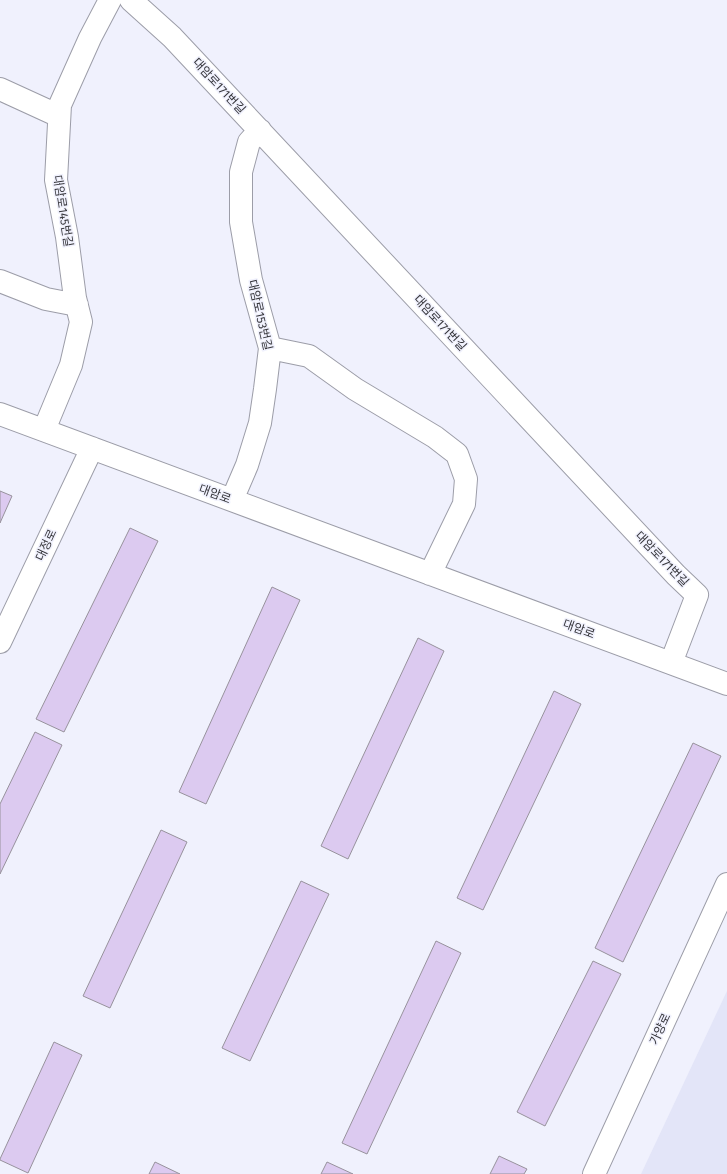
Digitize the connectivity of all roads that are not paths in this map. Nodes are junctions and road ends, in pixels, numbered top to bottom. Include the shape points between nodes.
1 (110, 0) edge
2 (131, 0) edge
3 (0, 89) edge
4 (59, 116) junction
5 (260, 130) junction
6 (0, 281) edge
7 (77, 305) junction
8 (270, 348) junction
9 (0, 414) edge
10 (44, 430) junction
11 (92, 448) junction
12 (232, 500) junction
13 (430, 574) junction
14 (0, 642) edge
15 (671, 663) junction
16 (727, 684) edge
17 (727, 884) edge
18 (594, 1174) edge

1 - 4 street, 대암로145번길 via 60,105
2 - 5 street, 대암로171번길 via 172,37
3 - 4 street
4 - 7 street, 대암로145번길 via 56,180
5 - 8 street, 대암로153번길 via 249,142 241,172 241,222 251,280
5 - 15 street, 대암로171번길 via 697,595
6 - 7 street via 46,299
7 - 10 street, 대암로145번길 via 81,322 71,365
8 - 12 street, 대암로153번길 via 260,423 247,465
8 - 13 street via 309,356 355,388 435,437 457,454 466,478 464,504
9 - 10 street, 대암로
10 - 11 street, 대암로
11 - 12 street, 대암로
11 - 14 street, 대정로
12 - 13 street, 대암로
13 - 15 street, 대암로
15 - 16 street, 대암로
17 - 18 street, 가양로

